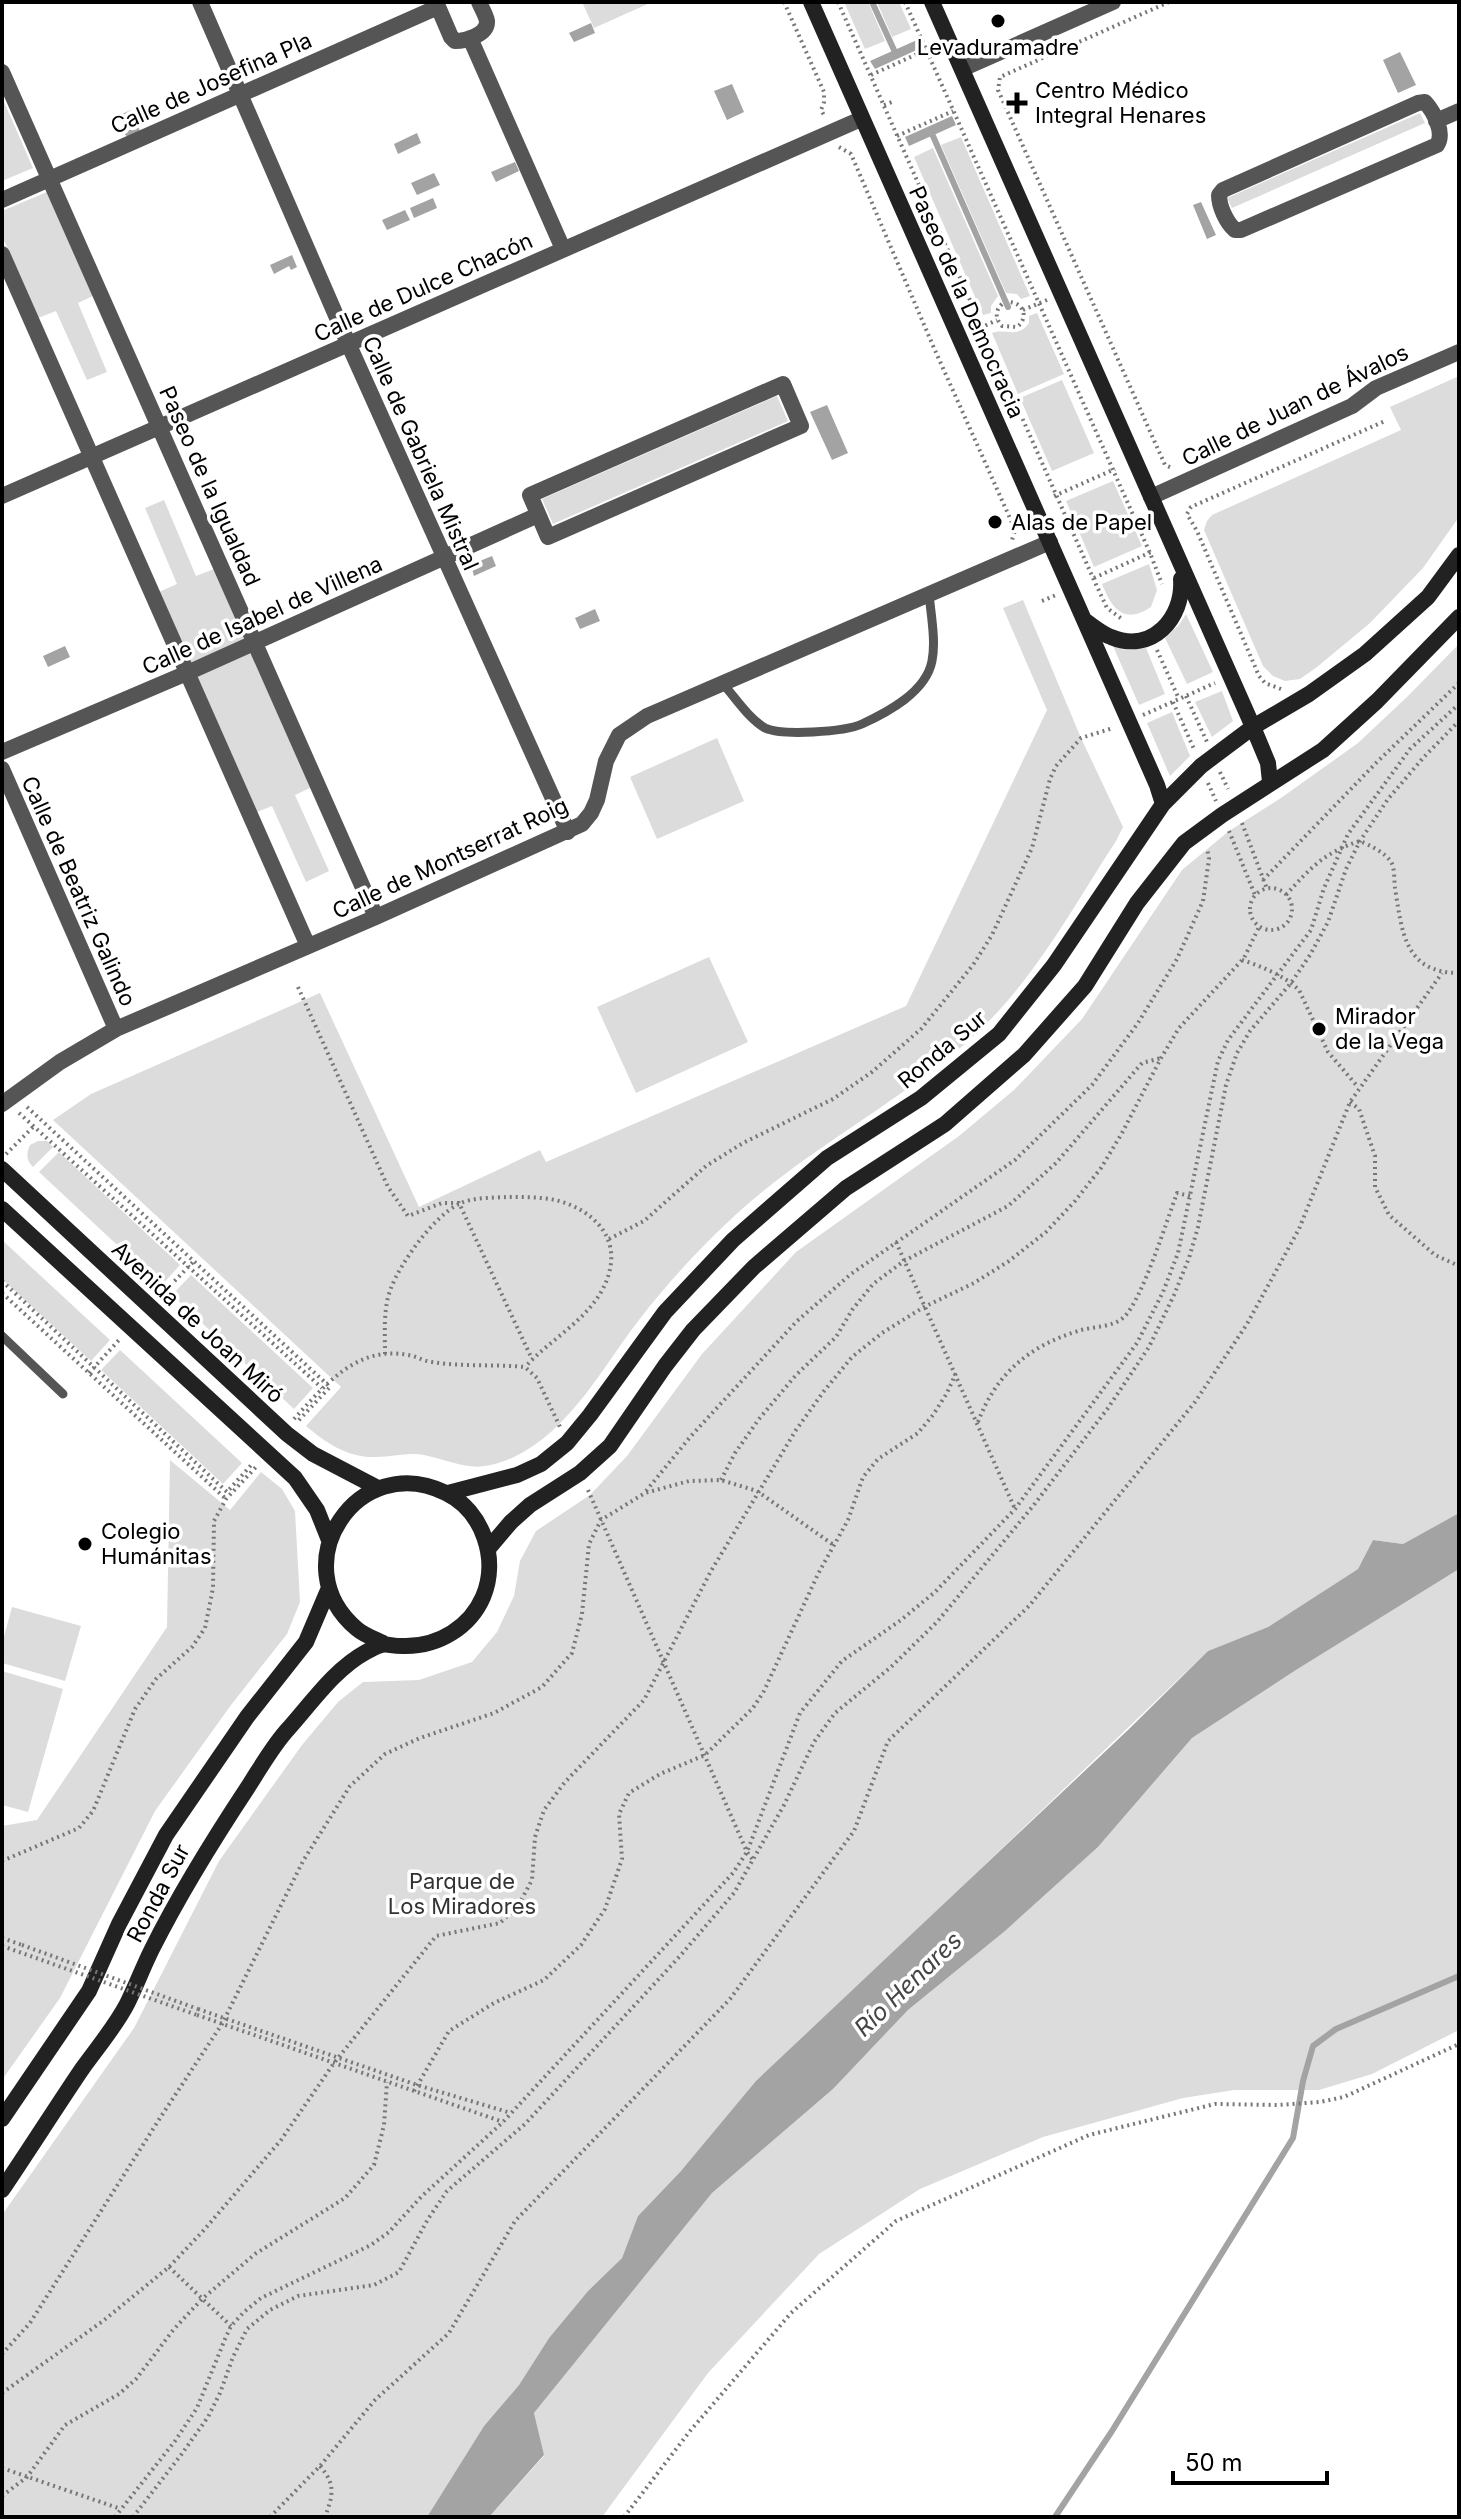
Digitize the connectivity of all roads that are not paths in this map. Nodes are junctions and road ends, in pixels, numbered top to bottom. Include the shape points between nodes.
1 (200, 2) edge
2 (479, 2) edge
3 (811, 2) edge
4 (932, 2) edge
5 (1113, 2) edge
6 (437, 4) edge
7 (470, 38) junction
8 (962, 69) junction
9 (2, 72) edge
10 (240, 94) junction
11 (1459, 111) edge
12 (861, 119) junction
13 (1436, 121) junction
14 (50, 179) junction
15 (2, 200) edge
16 (563, 249) junction
17 (2, 254) edge
18 (348, 343) junction
19 (1459, 352) edge
20 (159, 426) junction
21 (92, 456) junction
22 (2, 496) edge
23 (1151, 497) junction
24 (538, 515) junction
25 (1050, 542) junction
26 (1459, 555) edge
27 (444, 558) junction
28 (1180, 567) junction
29 (929, 594) junction
30 (1459, 617) edge
31 (1083, 619) junction
32 (255, 642) junction
33 (187, 673) junction
34 (723, 684) junction
35 (1253, 727) junction
36 (2, 752) edge
37 (2, 769) edge
38 (1270, 782) junction
39 (7, 793) edge
40 (1163, 804) junction
41 (568, 832) junction
42 (376, 917) junction
43 (308, 946) junction
44 (116, 1029) junction
45 (7, 1099) edge
46 (2, 1169) edge
47 (2, 1209) edge
48 (2, 1336) edge
49 (63, 1394) dead end
50 (378, 1488) junction
51 (448, 1493) junction
52 (329, 1540) junction
53 (488, 1549) junction
54 (329, 1588) junction
55 (383, 1643) junction
56 (2, 2119) edge
57 (2, 2190) edge

1 - 10 street, Calle de Gabriela Mistral
2 - 7 street via 486,27
3 - 12 main road, Paseo de la Democracia
4 - 8 main road
5 - 8 street
6 - 7 street via 451,37
6 - 10 street, Calle de Josefina Pla
7 - 16 street
8 - 23 main road
9 - 14 street, Paseo de la Igualdad
10 - 14 street, Calle de Josefina Pla
10 - 18 street, Calle de Gabriela Mistral
11 - 13 street
12 - 16 street, Calle de Dulce Chacón
12 - 25 main road, Paseo de la Democracia
13 - 13 street via 1429,106 1418,103 1223,190 1219,201 1230,226 1241,230 1437,145 1441,134
14 - 15 street, Calle de Josefina Pla
14 - 20 street, Paseo de la Igualdad
16 - 18 street, Calle de Dulce Chacón
17 - 21 street
18 - 20 street, Calle de Dulce Chacón
18 - 27 street, Calle de Gabriela Mistral
19 - 23 street, Calle de Juan de Ávalos
20 - 21 street, Calle de Dulce Chacón
20 - 32 street, Paseo de la Igualdad
21 - 22 street, Calle de Dulce Chacón
21 - 33 street
23 - 28 main road
24 - 24 street via 530,495 783,384 801,426 548,537
24 - 27 street, Calle de Isabel de Villena
25 - 29 street, Calle de Montserrat Roig
25 - 31 main road, Paseo de la Democracia
26 - 35 main road, Ronda Sur via 1428,597 1365,654
27 - 32 street, Calle de Isabel de Villena
27 - 41 street, Calle de Gabriela Mistral
28 - 31 main road via 1182,596 1173,619 1152,639 1133,643 1110,637
28 - 35 main road
29 - 34 street, Calle de Montserrat Roig
29 - 34 lane via 932,661 926,678 913,694 859,725 777,732 754,719
30 - 38 main road via 1323,750
31 - 40 main road, Paseo de la Democracia
32 - 33 street, Calle de Isabel de Villena
32 - 42 street, Paseo de la Igualdad
33 - 36 street, Calle de Isabel de Villena
33 - 43 street
34 - 41 street, Calle de Montserrat Roig via 647,716 619,735 591,813
35 - 38 main road
35 - 40 main road, Ronda Sur via 1201,766
37 - 39 street, Calle de Beatriz Galindo
38 - 53 main road via 1184,843 1085,986 1024,1055 945,1124 846,1188 754,1267 693,1330 610,1446 530,1505
39 - 44 street, Calle de Beatriz Galindo
40 - 51 main road, Ronda Sur via 1054,965 999,1034 921,1098 827,1158 733,1240 665,1312 567,1443 517,1475
41 - 42 street, Calle de Montserrat Roig
42 - 43 street, Calle de Montserrat Roig
43 - 44 street, Calle de Montserrat Roig
44 - 45 street, Calle de Montserrat Roig
46 - 50 main road, Avenida de Joan Miró via 285,1432 313,1454
47 - 52 main road via 295,1478
48 - 49 lane
50 - 51 main road, Ronda Sur via 403,1483
50 - 52 main road via 340,1518
51 - 53 main road, Ronda Sur via 468,1509
52 - 54 main road, Ronda Sur
53 - 55 main road, Ronda Sur via 483,1597 466,1623 425,1645
54 - 55 main road, Ronda Sur via 341,1613 359,1631
54 - 56 main road, Ronda Sur via 306,1642 166,1835 89,1991
55 - 57 main road, Ronda Sur via 343,1668 283,1735 203,1855 126,2007

